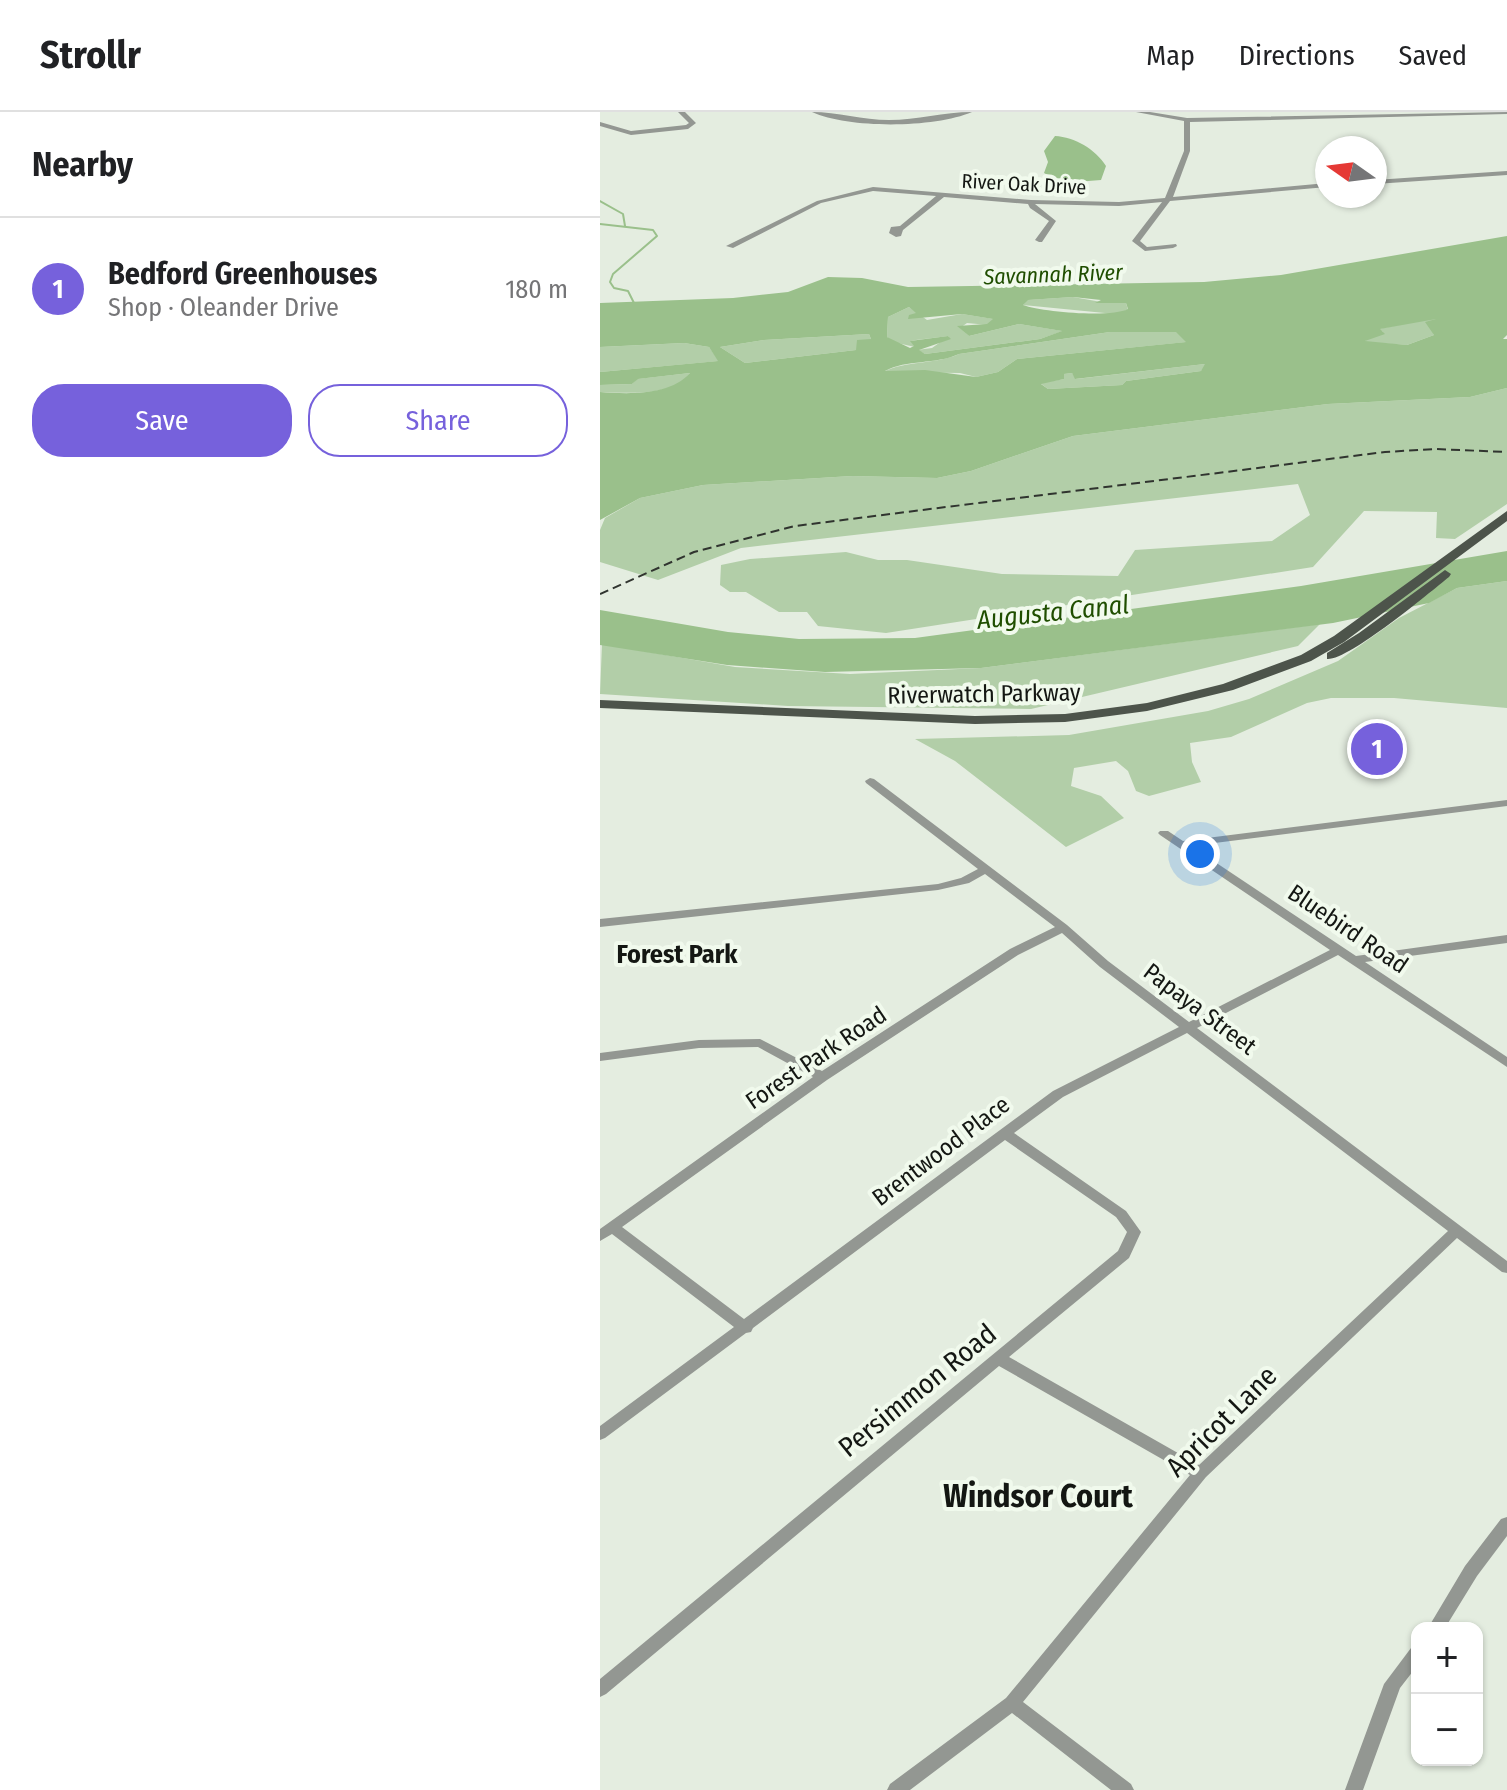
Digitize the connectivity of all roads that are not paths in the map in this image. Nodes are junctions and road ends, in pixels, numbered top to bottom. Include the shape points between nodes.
1 (681, 112) edge
2 (815, 112) edge
3 (969, 112) edge
4 (1139, 112) edge
5 (1507, 112) edge
6 (1439, 113) edge
7 (1342, 114) edge
8 (1226, 115) edge
9 (1187, 120) junction
10 (600, 124) edge
11 (688, 127) junction
12 (699, 130) dead end
13 (1507, 173) edge
14 (1387, 181) edge
15 (1315, 186) edge
16 (942, 195) junction
17 (1168, 200) junction
18 (1031, 202) junction
19 (900, 229) dead end
20 (1039, 240) dead end
21 (730, 246) dead end
22 (1173, 246) dead end
23 (1507, 515) edge
24 (1507, 526) edge
25 (600, 704) edge
26 (600, 712) edge
27 (870, 781) dead end
28 (1507, 803) edge
29 (1164, 833) dead end
30 (1182, 844) junction
31 (985, 869) junction
32 (600, 923) edge
33 (1063, 928) junction
34 (1507, 939) edge
35 (1339, 950) junction
36 (1356, 960) junction
37 (1188, 1027) junction
38 (600, 1057) edge
39 (1507, 1063) edge
40 (822, 1077) junction
41 (1004, 1133) junction
42 (1457, 1230) junction
43 (606, 1232) edge
44 (1507, 1268) edge
45 (746, 1328) junction
46 (998, 1358) junction
47 (600, 1434) edge
48 (1200, 1473) junction
49 (1507, 1524) edge
50 (1440, 1622) edge
51 (1411, 1661) edge
52 (600, 1689) edge
53 (1012, 1703) junction
54 (896, 1790) edge
55 (1125, 1790) edge
56 (1354, 1790) edge

1 - 11 street via 693,123
2 - 3 street via 897,122
4 - 9 street
5 - 6 street
6 - 7 street
7 - 8 street
8 - 9 street
9 - 17 street via 1187,151
10 - 11 street via 637,133
11 - 12 street
13 - 14 street
15 - 17 street, River Oak Drive
16 - 18 street, River Oak Drive
16 - 19 street
16 - 21 street, River Oak Drive via 885,188 837,196
17 - 18 street, River Oak Drive
17 - 22 street via 1136,241 1145,249
18 - 20 street via 1053,221
23 - 25 main road, Riverwatch Parkway via 1306,658 1228,687 1147,707 1065,718 935,720
24 - 26 main road, Riverwatch Parkway via 1364,636 1314,666 1171,711 1094,723 970,729
27 - 31 street, Papaya Street
28 - 30 street
29 - 30 street, Bluebird Road
30 - 35 street, Bluebird Road
31 - 32 street via 965,881 938,887
31 - 33 street, Papaya Street
33 - 37 street, Papaya Street
33 - 40 street, Forest Park Road via 1014,952
34 - 36 street
35 - 36 street, Bluebird Road
35 - 37 street, Brentwood Place
36 - 39 street, Bluebird Road
37 - 41 street, Brentwood Place via 1058,1094
37 - 42 street, Papaya Street
38 - 40 street via 699,1044 760,1043
40 - 43 street, Forest Park Road
41 - 45 street, Brentwood Place
41 - 46 street, Persimmon Road via 1121,1214 1134,1232 1124,1254
42 - 44 street, Papaya Street
42 - 48 street, Apricot Lane
43 - 45 street
45 - 47 street, Brentwood Place
46 - 48 street
46 - 52 street, Persimmon Road
48 - 53 street, Apricot Lane
49 - 50 street
51 - 56 street via 1393,1684
53 - 54 street, Apricot Lane
53 - 55 street

